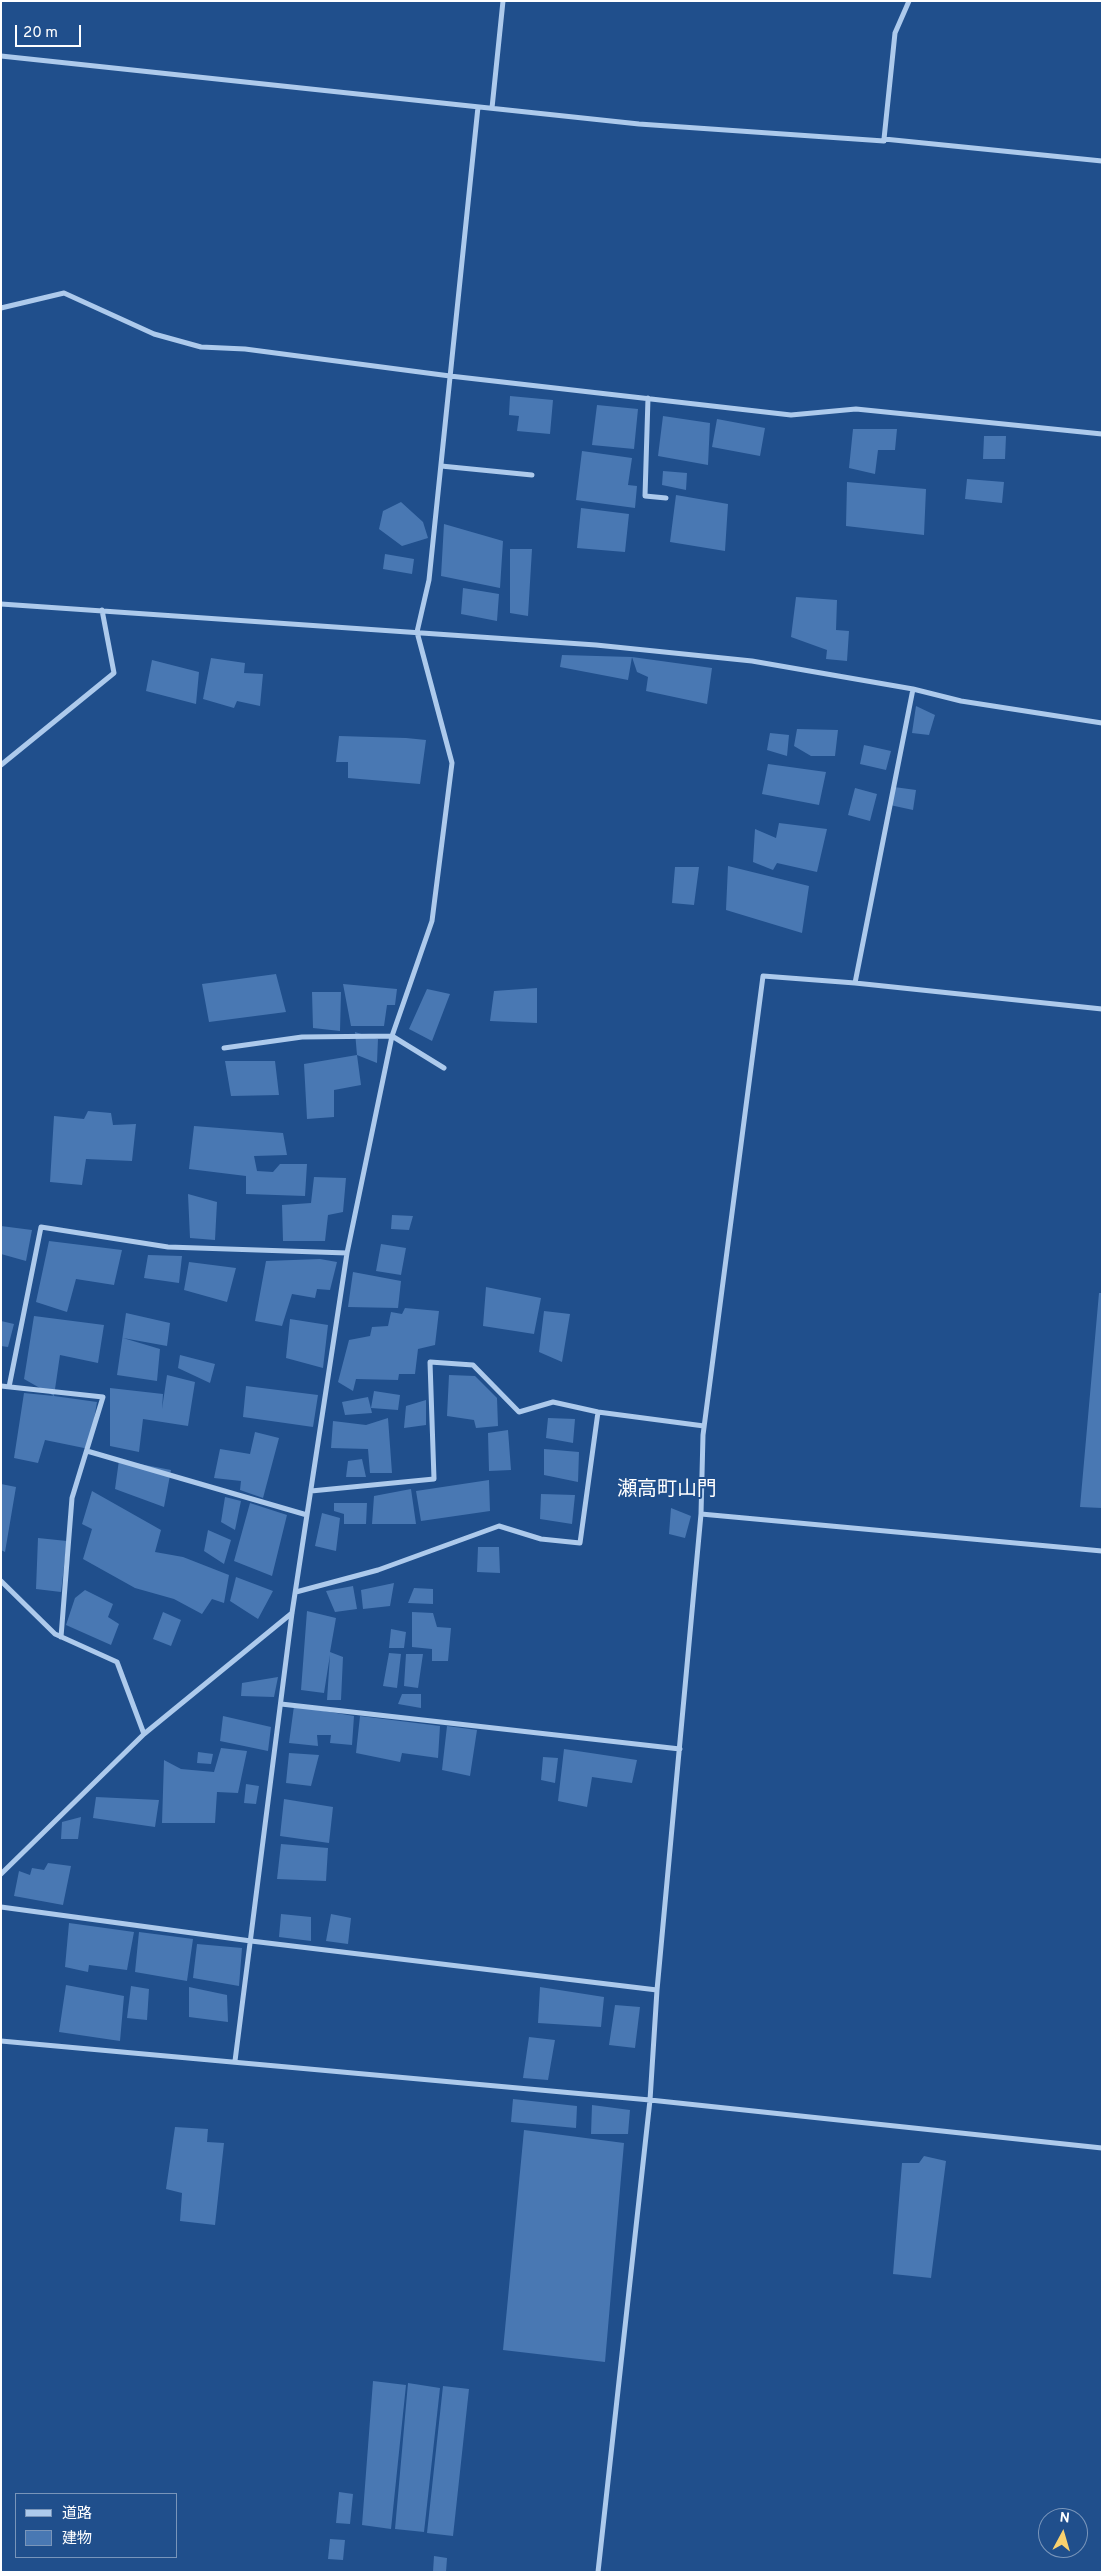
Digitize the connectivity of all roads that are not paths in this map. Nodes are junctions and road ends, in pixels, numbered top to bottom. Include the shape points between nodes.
1 (502, 1) edge
2 (909, 1) edge
3 (1, 56) edge
4 (478, 107) junction
5 (492, 108) junction
6 (884, 139) junction
7 (1102, 161) edge
8 (1, 308) edge
9 (450, 376) junction
10 (648, 398) junction
11 (1102, 434) edge
12 (441, 466) junction
13 (532, 475) dead end
14 (666, 498) dead end
15 (1, 604) edge
16 (102, 610) junction
17 (417, 632) junction
18 (913, 689) junction
19 (1102, 723) edge
20 (1, 765) edge
21 (855, 983) junction
22 (1102, 1009) edge
23 (392, 1036) junction
24 (224, 1048) dead end
25 (444, 1068) dead end
26 (347, 1253) junction
27 (1, 1386) edge
28 (9, 1387) junction
29 (598, 1412) junction
30 (704, 1426) junction
31 (87, 1451) junction
32 (311, 1491) junction
33 (702, 1514) junction
34 (307, 1515) junction
35 (1102, 1551) edge
36 (1, 1581) edge
37 (296, 1592) junction
38 (292, 1613) junction
39 (61, 1637) junction
40 (281, 1704) junction
41 (144, 1734) junction
42 (680, 1749) junction
43 (1, 1874) edge
44 (1, 1907) edge
45 (251, 1940) junction
46 (657, 1990) junction
47 (1, 2041) edge
48 (235, 2061) junction
49 (650, 2100) junction
50 (1102, 2148) edge
51 (598, 2572) edge

1 - 5 street
2 - 6 street via 895,33
3 - 4 street
4 - 5 street
4 - 9 street
5 - 6 street via 638,124
6 - 7 street
8 - 9 street via 64,293 154,334 201,348 245,349
9 - 10 street
9 - 12 street
10 - 11 street via 791,415 856,409
10 - 14 street via 644,496
12 - 13 street
12 - 17 street via 430,580
15 - 16 street
16 - 17 street
16 - 20 street via 114,673
17 - 18 street via 752,661
17 - 23 street via 452,763 432,921
18 - 19 street via 961,701
18 - 21 street
21 - 22 street
21 - 30 street via 763,976
23 - 24 street via 302,1037
23 - 25 street
23 - 26 street
26 - 28 street via 168,1247 41,1227
26 - 32 street
27 - 28 street
28 - 31 street via 103,1397
29 - 30 street
29 - 32 street via 553,1402 519,1412 473,1364 430,1362 434,1479
29 - 37 street via 580,1543 541,1539 499,1526 378,1570
30 - 33 street
31 - 34 street
31 - 39 street via 72,1498
32 - 34 street
33 - 35 street
33 - 42 street
34 - 37 street
36 - 39 street
37 - 38 street
38 - 40 street
38 - 41 street
39 - 41 street via 117,1662
40 - 42 street
40 - 45 street
41 - 43 street
42 - 46 street
44 - 45 street
45 - 46 street
45 - 48 street
46 - 49 street
47 - 48 street
48 - 49 street
49 - 50 street
49 - 51 street

